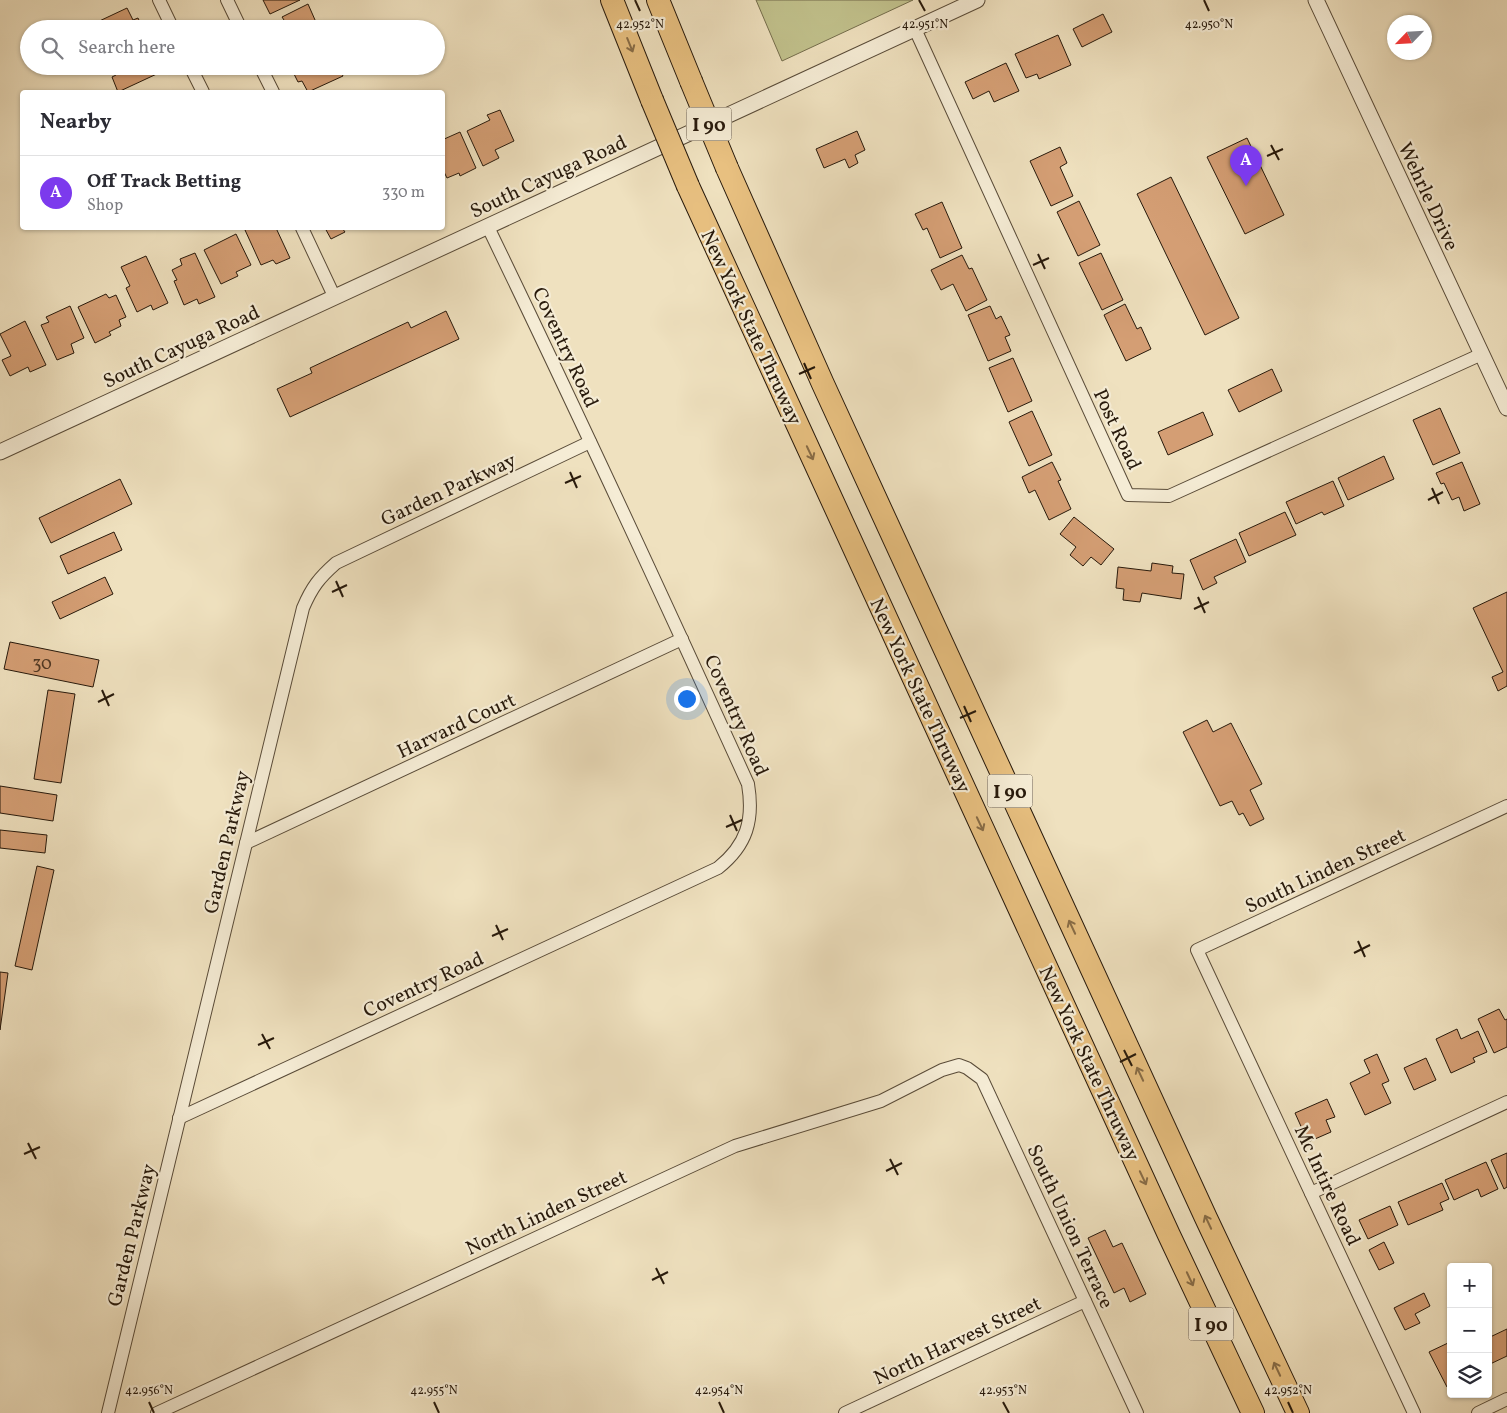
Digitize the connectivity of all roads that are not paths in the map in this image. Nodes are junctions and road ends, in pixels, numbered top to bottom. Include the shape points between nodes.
1 (159, 0) edge
2 (227, 0) edge
3 (612, 0) edge
4 (658, 0) edge
5 (977, 0) edge
6 (1316, 0) edge
7 (169, 20) edge
8 (237, 20) edge
9 (915, 29) junction
10 (194, 75) edge
11 (264, 75) edge
12 (202, 90) edge
13 (272, 90) edge
14 (488, 226) junction
15 (303, 230) edge
16 (334, 296) junction
17 (1482, 354) junction
18 (1507, 408) edge
19 (590, 442) junction
20 (0, 452) edge
21 (682, 639) junction
22 (1507, 806) edge
23 (246, 843) junction
24 (1215, 988) joint
25 (959, 1065) joint
26 (1507, 1102) edge
27 (179, 1118) junction
28 (1310, 1193) junction
29 (1085, 1301) junction
30 (1507, 1400) edge
31 (108, 1413) edge
32 (157, 1413) edge
33 (845, 1413) edge
34 (1137, 1413) edge
35 (1253, 1413) edge
36 (1298, 1413) edge
37 (1414, 1413) edge
38 (1478, 1413) edge

1 - 7 street
2 - 8 street
3 -> 35 highway, New York State Thruway / I 90, bridge via 688,186
36 -> 4 highway, New York State Thruway / I 90, bridge via 823,384
5 - 9 street, South Cayuga Road
6 - 17 street, Wehrle Drive
9 - 14 street, South Cayuga Road
9 - 17 street, Post Road via 1128,495 1169,496
10 - 12 street
11 - 13 street
14 - 16 street, South Cayuga Road
14 - 19 street, Coventry Road
15 - 16 street
16 - 20 street, South Cayuga Road
17 - 18 street, Wehrle Drive
19 - 21 street, Coventry Road
19 - 23 street, Garden Parkway via 351,555 321,576 303,608
21 - 23 street, Harvard Court
21 - 27 street, Coventry Road via 748,784 750,820 746,835 728,860 718,868
22 - 24 street, South Linden Street via 1197,950
23 - 27 street, Garden Parkway
24 - 28 street, Mc Intire Road
25 - 29 street, South Union Terrace via 982,1079
25 - 32 street, North Linden Street via 942,1070 881,1101 735,1146
26 - 28 street
27 - 31 street, Garden Parkway
28 - 37 street, Mc Intire Road
29 - 33 street, North Harvest Street
29 - 34 street, South Union Terrace
30 - 38 street

